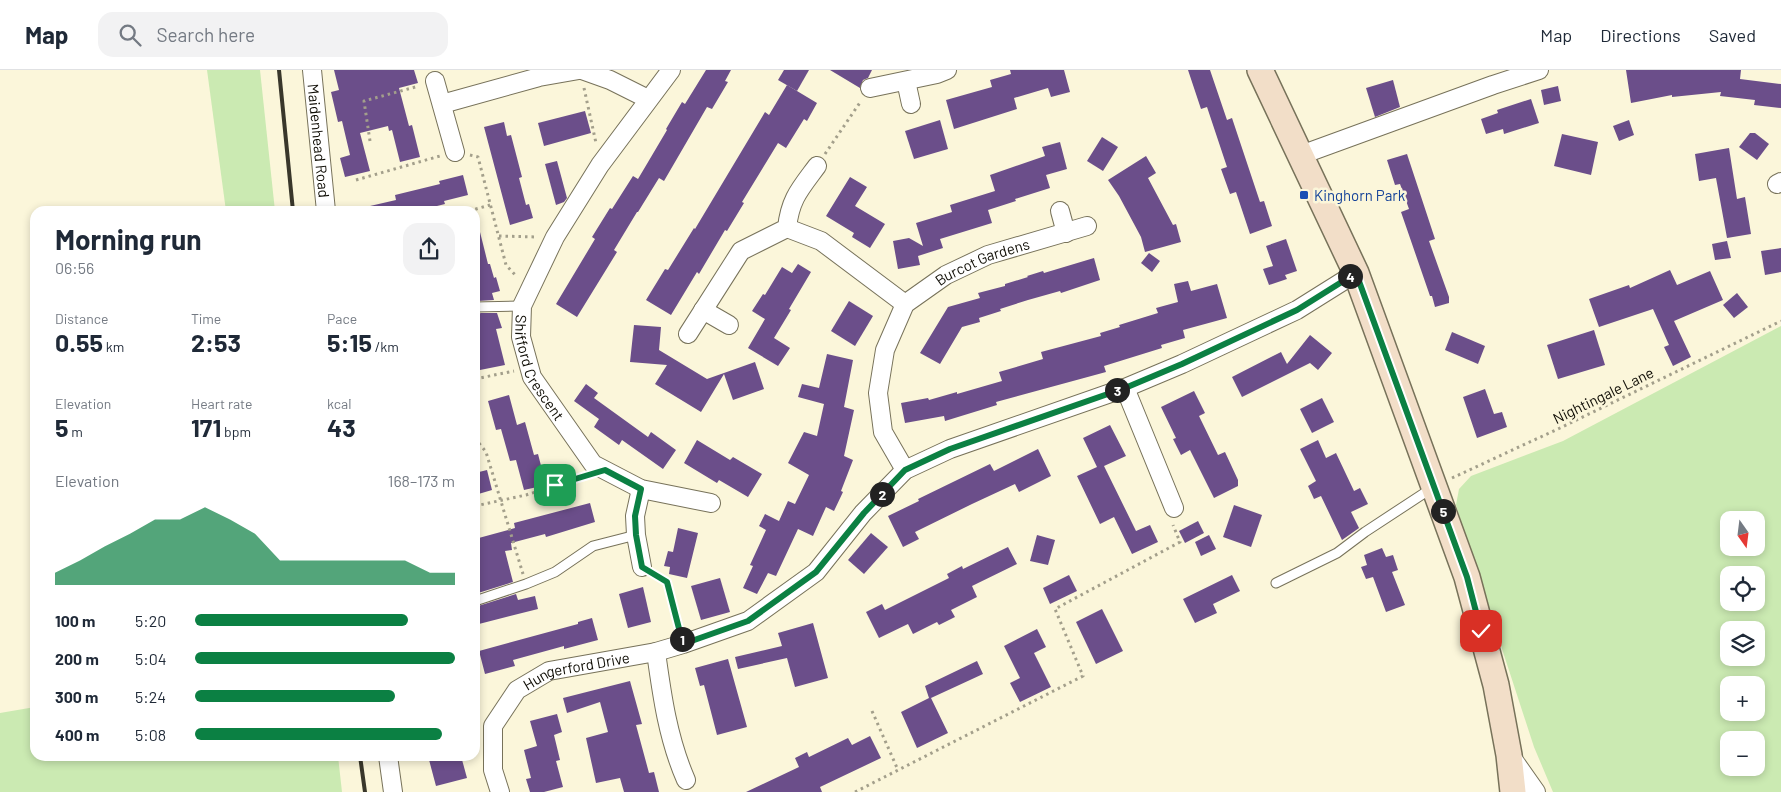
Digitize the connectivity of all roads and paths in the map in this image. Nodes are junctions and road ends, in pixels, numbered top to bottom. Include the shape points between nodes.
1 (312, 70) edge
2 (671, 70) edge
3 (947, 70) edge
4 (1260, 70) edge
5 (1539, 70) edge
6 (581, 73) edge
7 (434, 76) edge
8 (906, 80) junction
9 (870, 88) joint
10 (648, 99) junction
11 (442, 104) junction
12 (911, 104) dead end
13 (370, 141) dead end
14 (455, 152) junction
15 (1302, 155) junction
16 (600, 165) junction
17 (817, 166) joint
18 (356, 180) dead end
19 (326, 206) edge
20 (490, 206) junction
21 (480, 208) edge
22 (1060, 211) dead end
23 (1087, 226) dead end
24 (787, 228) junction
25 (1066, 233) junction
26 (498, 236) junction
27 (554, 237) junction
28 (1356, 273) junction
29 (530, 289) junction
30 (905, 304) junction
31 (522, 306) junction
32 (480, 307) edge
33 (703, 310) junction
34 (1781, 321) edge
35 (729, 325) dead end
36 (688, 334) dead end
37 (530, 369) junction
38 (480, 378) edge
39 (1125, 388) junction
40 (480, 444) edge
41 (605, 470) junction
42 (905, 470) junction
43 (1434, 487) junction
44 (641, 489) junction
45 (500, 501) junction
46 (711, 503) dead end
47 (480, 505) edge
48 (1174, 508) joint
49 (636, 535) junction
50 (642, 567) joint
51 (1276, 583) dead end
52 (526, 584) junction
53 (480, 598) edge
54 (683, 644) junction
55 (656, 652) junction
56 (872, 712) dead end
57 (1509, 755) junction
58 (389, 761) edge
59 (898, 770) junction
60 (686, 780) dead end
61 (393, 792) edge
62 (500, 792) edge
63 (855, 792) edge
64 (1513, 792) edge
65 (1536, 792) edge

1 - 19 street, Maidenhead Road
2 - 10 street, Shifford Crescent
3 - 8 street
4 - 15 main road
5 - 15 street
6 - 10 street via 610,80
6 - 11 street via 539,77
6 - 16 path
7 - 11 street
7 - 13 path via 364,101
8 - 9 street
8 - 12 street
9 - 17 path
10 - 16 street, Shifford Crescent
11 - 14 street
14 - 18 path
14 - 20 path via 478,157
15 - 28 main road
16 - 27 street, Shifford Crescent
17 - 24 street via 800,188 789,210
20 - 21 path
20 - 26 path
22 - 25 street
23 - 25 street, Burcot Gardens
24 - 30 street via 821,240
24 - 33 street via 741,251
25 - 30 street, Burcot Gardens via 988,255 946,275
26 - 27 path
26 - 29 path via 506,266
27 - 29 street, Shifford Crescent
28 - 39 street, Hungerford Drive via 1297,310
28 - 43 main road
29 - 31 street, Shifford Crescent
30 - 42 street via 885,350 878,393 883,432
31 - 32 lane
31 - 37 street, Shifford Crescent via 521,338
33 - 35 street
33 - 36 street
34 - 43 path, Nightingale Lane
37 - 38 path
37 - 41 street, Shifford Crescent via 532,377 593,464
39 - 42 street, Hungerford Drive via 950,449
39 - 48 street
40 - 45 path via 486,452
41 - 44 street, Shifford Crescent
41 - 45 path
42 - 54 street, Hungerford Drive via 864,513 816,572 748,621
43 - 51 lane via 1337,553
43 - 57 main road via 1467,577 1496,685
44 - 46 street, Shifford Crescent
44 - 49 street via 635,516
45 - 47 path
45 - 52 path
48 - 59 path via 1172,523 1180,542 1055,610 1083,676
49 - 50 street
49 - 52 lane via 592,546 555,572
50 - 54 path via 667,582
52 - 53 lane
54 - 55 street, Hungerford Drive
55 - 60 street via 670,736
55 - 62 street, Hungerford Drive via 549,671 517,690 493,726 493,770
56 - 59 path
57 - 64 main road
57 - 65 street
58 - 61 street
59 - 63 path

